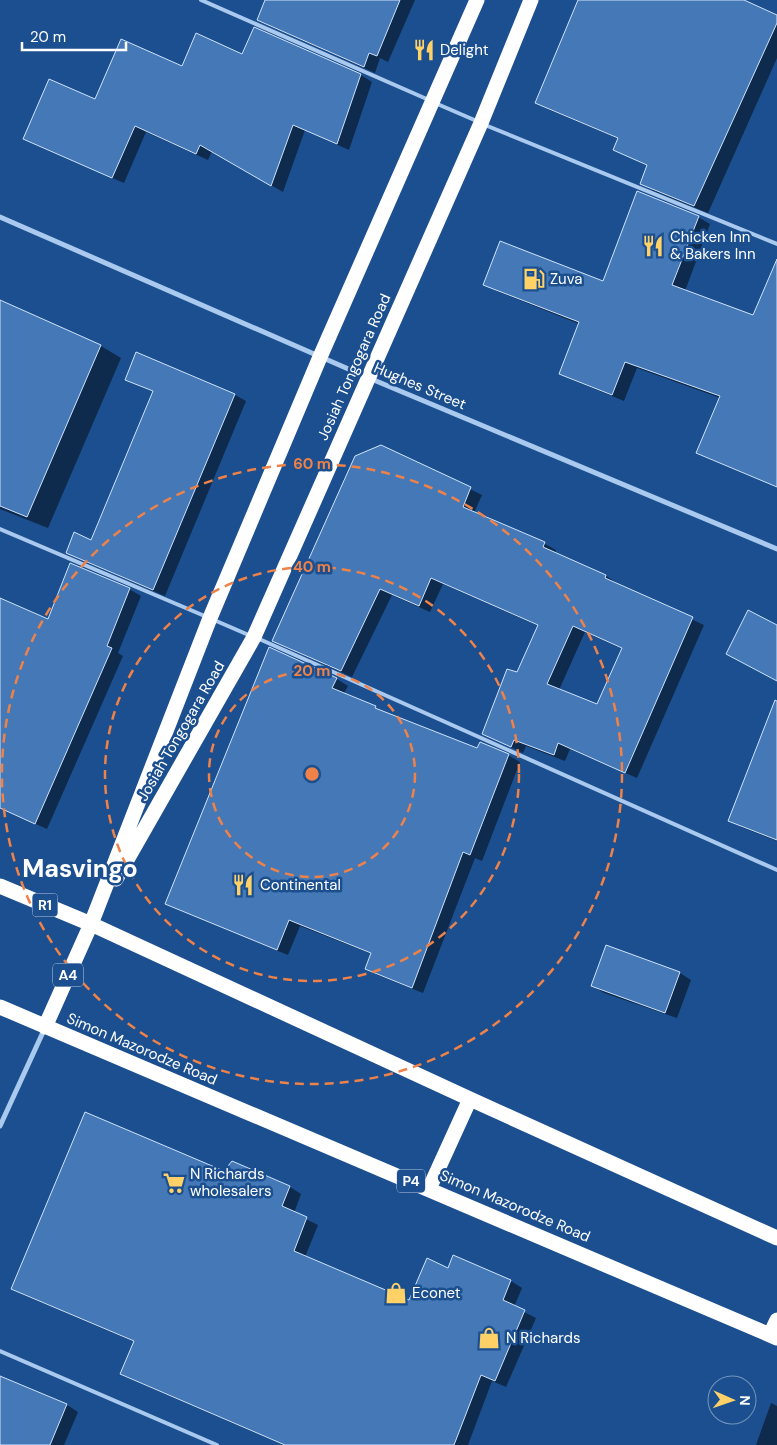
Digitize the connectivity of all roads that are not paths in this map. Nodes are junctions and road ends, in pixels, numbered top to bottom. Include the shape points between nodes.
1 (201, 0) edge
2 (477, 0) edge
3 (531, 0) edge
4 (481, 123) junction
5 (0, 217) edge
6 (777, 244) edge
7 (320, 357) junction
8 (369, 378) junction
9 (0, 529) edge
10 (777, 549) edge
11 (210, 618) junction
12 (254, 637) junction
13 (777, 870) edge
14 (0, 886) edge
15 (91, 924) junction
16 (0, 1007) edge
17 (45, 1027) junction
18 (470, 1098) junction
19 (0, 1126) edge
20 (429, 1188) junction
21 (777, 1238) edge
22 (777, 1320) edge
23 (774, 1337) edge
24 (0, 1351) edge
25 (217, 1445) edge

1 - 4 lane
2 - 7 highway, Josiah Tongogara Road
3 - 4 highway, Josiah Tongogara Road
4 - 6 lane
4 - 8 highway, Josiah Tongogara Road
5 - 7 street, Hughes Street
7 - 8 street, Hughes Street
7 - 11 highway, Josiah Tongogara Road
8 - 10 street, Hughes Street
8 - 12 highway, Josiah Tongogara Road
9 - 11 lane
11 - 12 lane
11 - 15 highway, Josiah Tongogara Road
12 - 13 lane
12 - 15 highway, Josiah Tongogara Road
14 - 15 highway, R1
15 - 17 highway, Josiah Tongogara Road / A4
15 - 18 highway
16 - 17 highway, Simon Mazorodze Road
17 - 19 street
17 - 20 highway, Simon Mazorodze Road / P4
18 - 20 highway
18 - 21 highway
20 - 23 highway, Simon Mazorodze Road / P4
22 - 23 highway
24 - 25 lane

